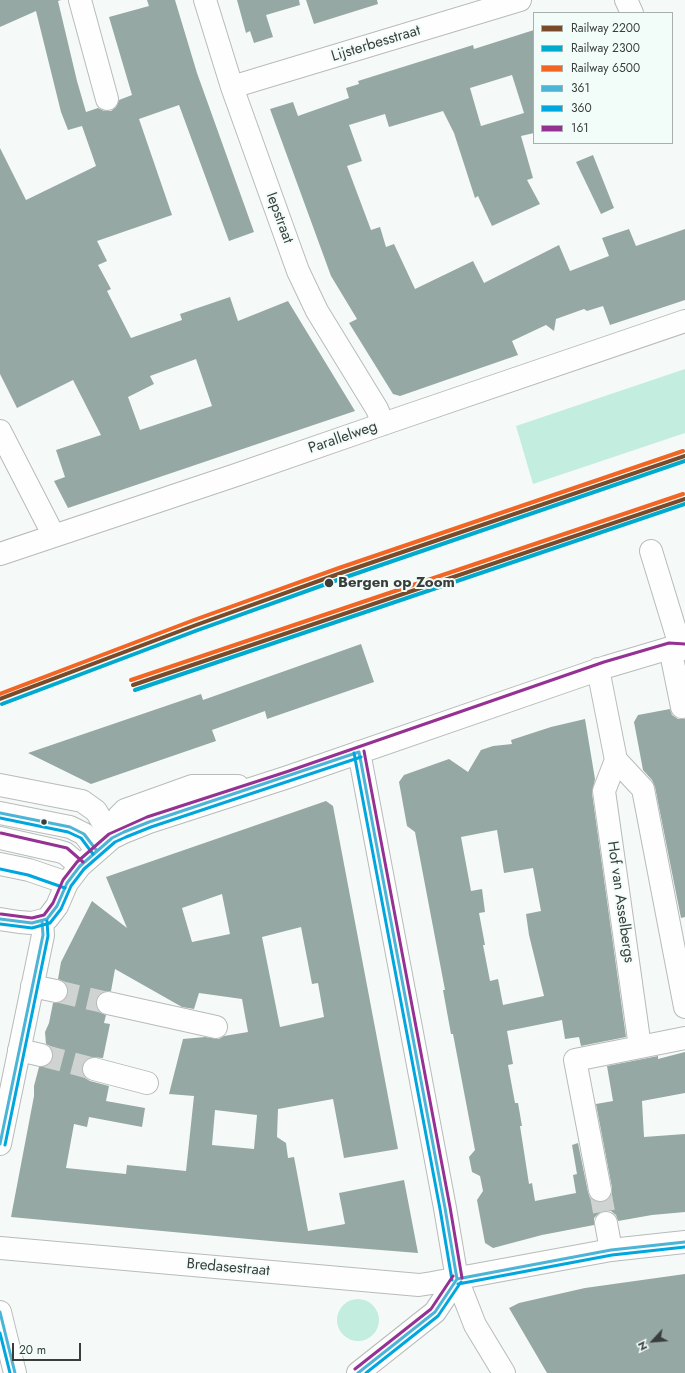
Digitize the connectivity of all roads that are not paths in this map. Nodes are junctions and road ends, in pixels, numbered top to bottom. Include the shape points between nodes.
1 (80, 0) edge
2 (204, 0) edge
3 (520, 0) edge
4 (626, 0) edge
5 (632, 12) edge
6 (232, 87) junction
7 (107, 99) dead end
8 (685, 321) edge
9 (383, 424) junction
10 (0, 431) edge
11 (54, 536) junction
12 (651, 551) dead end
13 (0, 554) edge
14 (679, 649) edge
15 (598, 670) junction
16 (682, 707) dead end
17 (359, 752) junction
18 (616, 760) junction
19 (0, 785) edge
20 (0, 813) edge
21 (0, 838) edge
22 (111, 841) junction
23 (0, 864) edge
24 (80, 866) junction
25 (67, 883) junction
26 (0, 919) edge
27 (42, 921) junction
28 (32, 986) junction
29 (56, 991) tunnel mouth
30 (108, 1003) tunnel mouth
31 (685, 1007) edge
32 (216, 1028) dead end
33 (685, 1038) edge
34 (640, 1047) junction
35 (19, 1050) junction
36 (41, 1056) tunnel mouth
37 (94, 1069) tunnel mouth
38 (7, 1076) edge
39 (147, 1082) dead end
40 (0, 1144) edge
41 (600, 1190) tunnel mouth
42 (606, 1223) tunnel mouth
43 (685, 1242) edge
44 (0, 1248) edge
45 (611, 1250) junction
46 (457, 1279) junction
47 (0, 1312) edge
48 (15, 1373) edge
49 (358, 1373) edge
50 (504, 1373) edge

1 - 7 street
2 - 6 street, Iepstraat
3 - 6 street, Lijsterbesstraat
4 - 5 street
6 - 9 street, Iepstraat via 298,271 317,310 377,409
8 - 9 street, Parallelweg
9 - 11 street, Parallelweg
10 - 11 street
11 - 13 street, Parallelweg
12 - 14 street
14 - 15 street
14 - 16 street
15 - 17 street
15 - 18 street
17 - 22 street via 149,822
17 - 46 street
18 - 31 street via 643,789
18 - 34 street, Hof van Asselbergs via 604,791
19 - 22 street via 82,801 96,811
20 - 22 street via 70,827 84,834
21 - 24 street via 65,853
22 - 24 street
23 - 25 street via 29,870
24 - 25 street
25 - 27 street via 52,914
26 - 27 street via 20,922
27 - 28 street via 43,935
28 - 29 street
28 - 35 street
30 - 32 street
33 - 34 street
34 - 41 street via 575,1060
35 - 36 street
35 - 38 street
37 - 39 street
38 - 40 street
42 - 45 street
43 - 45 street, Bredasestraat
44 - 46 street, Bredasestraat via 407,1284
45 - 46 street, Bredasestraat
46 - 49 street via 435,1312
46 - 50 street via 470,1315
47 - 48 street

